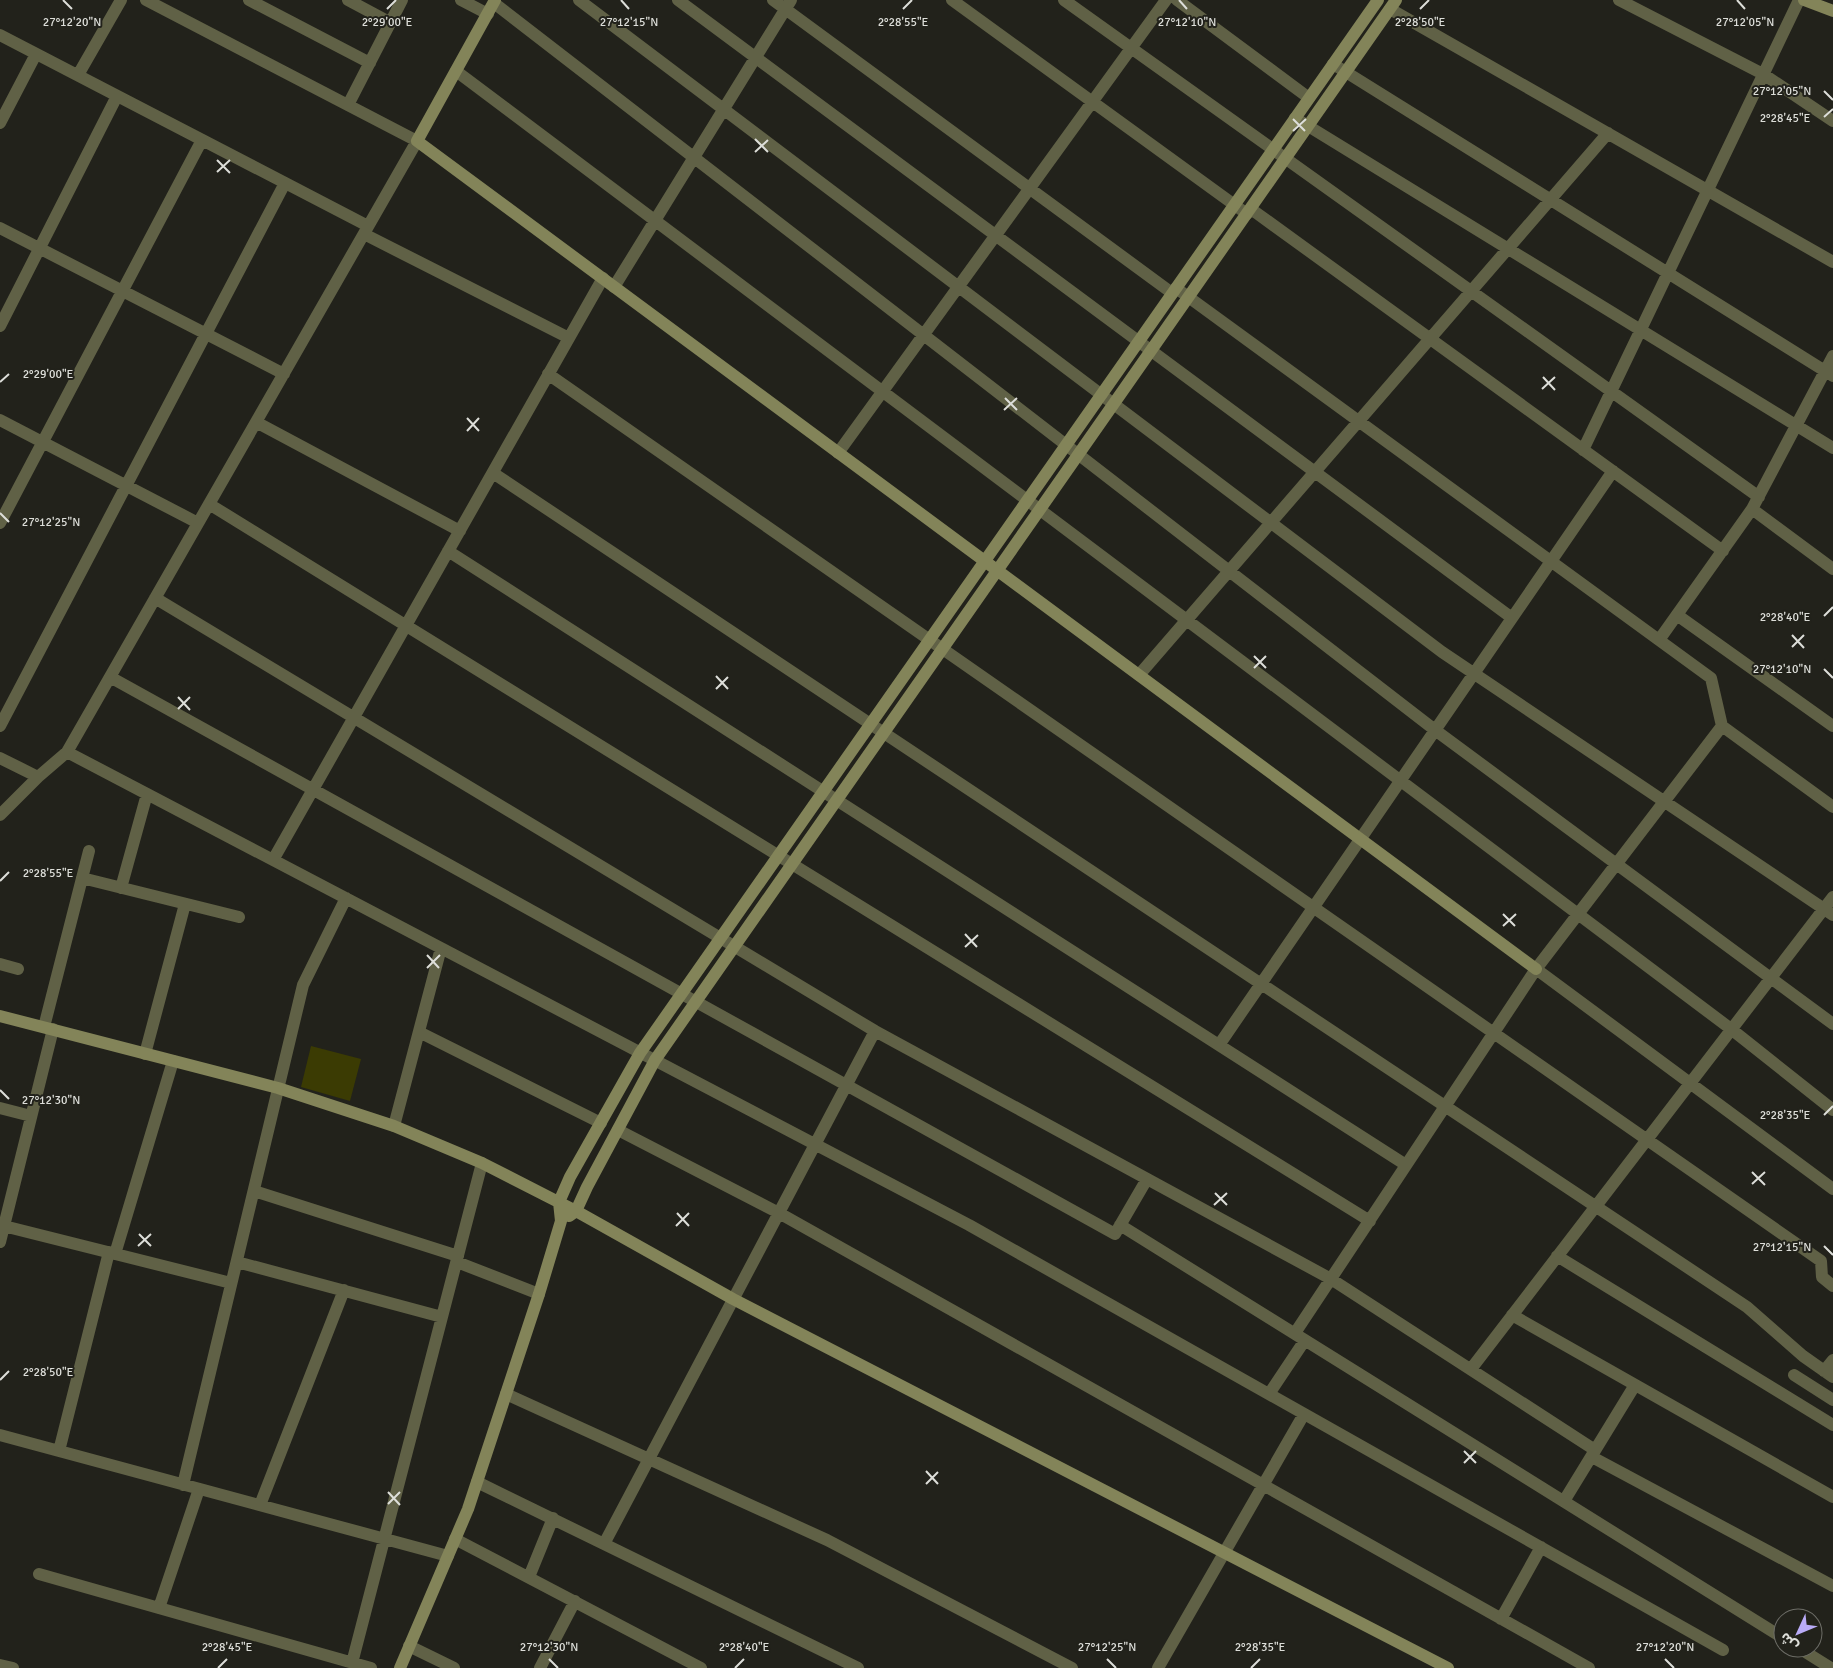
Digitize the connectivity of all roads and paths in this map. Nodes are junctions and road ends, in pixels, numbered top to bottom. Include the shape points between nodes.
1 (121, 0) edge
2 (146, 0) edge
3 (248, 0) edge
4 (348, 0) edge
5 (402, 0) edge
6 (461, 0) edge
7 (579, 0) edge
8 (678, 0) edge
9 (773, 0) edge
10 (952, 0) edge
11 (1064, 0) edge
12 (1166, 0) edge
13 (1177, 0) edge
14 (1376, 0) edge
15 (1619, 0) edge
16 (1799, 0) edge
17 (1804, 0) edge
18 (788, 4) edge
19 (1393, 4) edge
20 (492, 5) edge
21 (1833, 11) edge
22 (391, 23) junction
23 (0, 35) edge
24 (1131, 48) junction
25 (36, 54) junction
26 (756, 57) junction
27 (370, 63) junction
28 (1333, 64) junction
29 (456, 71) junction
30 (1346, 73) junction
31 (1764, 74) junction
32 (78, 75) junction
33 (117, 96) junction
34 (1309, 98) junction
35 (1092, 102) junction
36 (348, 105) junction
37 (724, 109) junction
38 (1295, 118) junction
39 (1833, 122) edge
40 (0, 123) edge
41 (1308, 126) junction
42 (1608, 133) junction
43 (202, 140) junction
44 (417, 141) junction
45 (1273, 150) junction
46 (694, 157) junction
47 (1286, 159) junction
48 (285, 183) junction
49 (1030, 188) junction
50 (1708, 190) junction
51 (1550, 200) junction
52 (1234, 205) junction
53 (1249, 212) junction
54 (655, 220) junction
55 (0, 228) edge
56 (366, 230) junction
57 (996, 235) junction
58 (39, 248) junction
59 (1508, 249) junction
60 (1833, 262) edge
61 (1668, 273) junction
62 (603, 278) junction
63 (614, 286) junction
64 (958, 287) junction
65 (1174, 290) junction
66 (123, 291) junction
67 (1471, 291) junction
68 (1189, 297) junction
69 (0, 326) edge
70 (1641, 330) junction
71 (206, 334) junction
72 (924, 334) junction
73 (569, 338) junction
74 (1430, 339) junction
75 (1139, 341) junction
76 (1151, 350) junction
77 (1833, 356) edge
78 (284, 374) junction
79 (548, 374) junction
80 (1829, 374) edge
81 (882, 391) junction
82 (1611, 392) junction
83 (1102, 394) junction
84 (1114, 404) junction
85 (0, 420) edge
86 (1359, 420) junction
87 (256, 422) junction
88 (1796, 425) junction
89 (43, 442) junction
90 (1066, 445) junction
91 (1833, 448) edge
92 (1584, 450) junction
93 (838, 452) junction
94 (1079, 454) junction
95 (1315, 471) junction
96 (1613, 471) junction
97 (493, 473) junction
98 (126, 486) junction
99 (1759, 497) junction
100 (1028, 500) junction
101 (209, 504) junction
102 (1752, 508) junction
103 (1040, 510) junction
104 (1271, 522) junction
105 (0, 523) edge
106 (198, 523) junction
107 (460, 531) junction
108 (1723, 550) junction
109 (448, 551) junction
110 (985, 561) junction
111 (1551, 561) junction
112 (1833, 569) edge
113 (998, 570) junction
114 (1229, 571) junction
115 (155, 598) junction
116 (1677, 615) junction
117 (1512, 618) junction
118 (1186, 620) junction
119 (406, 625) junction
120 (930, 640) junction
121 (1659, 640) junction
122 (943, 649) junction
123 (1474, 673) junction
124 (1139, 675) junction
125 (110, 677) junction
126 (354, 718) junction
127 (870, 724) junction
128 (0, 726) edge
129 (1722, 726) junction
130 (1833, 726) edge
131 (1435, 730) junction
132 (884, 733) junction
133 (67, 752) junction
134 (0, 758) edge
135 (38, 777) junction
136 (1401, 781) junction
137 (313, 790) junction
138 (823, 792) junction
139 (148, 794) junction
140 (837, 800) junction
141 (1664, 801) junction
142 (1833, 807) edge
143 (0, 815) edge
144 (1360, 839) junction
145 (89, 851) dead end
146 (779, 856) junction
147 (273, 860) junction
148 (792, 864) junction
149 (1616, 864) junction
150 (82, 878) junction
151 (121, 888) junction
152 (1833, 897) edge
153 (346, 898) junction
154 (185, 904) junction
155 (1314, 907) junction
156 (1828, 912) edge
157 (1578, 914) junction
158 (240, 917) dead end
159 (721, 938) junction
160 (735, 946) junction
161 (441, 948) junction
162 (0, 964) edge
163 (18, 969) dead end
164 (1536, 969) junction
165 (1770, 978) junction
166 (1261, 984) junction
167 (682, 994) junction
168 (696, 1002) junction
169 (0, 1016) edge
170 (1833, 1024) edge
171 (48, 1028) junction
172 (1731, 1029) junction
173 (875, 1031) junction
174 (419, 1032) junction
175 (1494, 1033) junction
176 (1219, 1045) junction
177 (640, 1053) junction
178 (145, 1054) junction
179 (655, 1060) junction
180 (173, 1061) junction
181 (1689, 1083) junction
182 (846, 1086) junction
183 (278, 1088) junction
184 (1445, 1106) junction
185 (0, 1108) edge
186 (1833, 1110) edge
187 (31, 1116) junction
188 (600, 1123) junction
189 (394, 1126) junction
190 (618, 1130) junction
191 (1646, 1139) junction
192 (815, 1144) junction
193 (482, 1163) junction
194 (1406, 1165) junction
195 (1147, 1179) junction
196 (1833, 1189) edge
197 (254, 1191) junction
198 (559, 1202) junction
199 (1595, 1206) junction
200 (576, 1211) junction
201 (779, 1213) junction
202 (1370, 1220) junction
203 (561, 1221) junction
204 (1120, 1224) junction
205 (2, 1225) edge
206 (0, 1242) edge
207 (112, 1253) junction
208 (1557, 1256) junction
209 (457, 1259) junction
210 (237, 1262) junction
211 (1331, 1279) junction
212 (231, 1283) junction
213 (1833, 1286) edge
214 (344, 1290) junction
215 (539, 1294) junction
216 (733, 1299) junction
217 (1512, 1315) junction
218 (442, 1317) junction
219 (1300, 1337) junction
220 (1833, 1360) edge
221 (1470, 1369) junction
222 (1829, 1374) edge
223 (1794, 1375) dead end
224 (1636, 1385) junction
225 (506, 1394) junction
226 (1269, 1394) junction
227 (1833, 1400) edge
228 (1304, 1414) junction
229 (1833, 1425) edge
230 (0, 1435) edge
231 (59, 1451) junction
232 (1594, 1454) junction
233 (649, 1459) junction
234 (477, 1482) junction
235 (183, 1484) junction
236 (1263, 1484) junction
237 (199, 1489) junction
238 (1833, 1497) edge
239 (1564, 1501) junction
240 (260, 1505) junction
241 (553, 1518) junction
242 (384, 1538) junction
243 (455, 1539) junction
244 (604, 1544) junction
245 (1541, 1547) junction
246 (1224, 1552) junction
247 (448, 1556) junction
248 (39, 1574) dead end
249 (528, 1577) junction
250 (1833, 1586) edge
251 (575, 1601) junction
252 (159, 1608) junction
253 (1501, 1618) junction
254 (1773, 1632) edge
255 (409, 1646) junction
256 (1723, 1650) dead end
257 (1815, 1658) edge
258 (352, 1663) junction
259 (0, 1665) edge
260 (14, 1668) edge
261 (371, 1668) edge
262 (400, 1668) edge
263 (454, 1668) edge
264 (540, 1668) edge
265 (701, 1668) edge
266 (858, 1668) edge
267 (1072, 1668) edge
268 (1158, 1668) edge
269 (1448, 1668) edge
270 (1589, 1668) edge
271 (1831, 1668) edge

1 - 32 street
2 - 36 street
3 - 27 street
4 - 22 street
5 - 22 street
6 - 20 street
7 - 37 street
8 - 26 street
9 - 18 street
10 - 35 street
11 - 24 street
12 - 24 street
13 - 34 street
14 - 19 street
14 - 28 street
15 - 31 street
16 - 31 street
17 - 21 street
18 - 26 street
18 - 49 street
19 - 30 street
19 - 42 street
20 - 29 street
20 - 46 street
22 - 27 street
23 - 25 street
24 - 35 street
24 - 45 street
25 - 32 street
25 - 40 street
26 - 37 street
26 - 57 street
27 - 36 street
28 - 30 street
28 - 34 street
29 - 44 street
29 - 54 street
30 - 41 street
30 - 51 street
31 - 39 street
31 - 50 street
32 - 33 street
33 - 43 street
33 - 58 street
34 - 38 street
35 - 49 street
35 - 52 street
36 - 44 street
37 - 46 street
37 - 64 street
38 - 41 street
38 - 45 street
41 - 47 street
41 - 59 street
42 - 50 street
42 - 51 street
43 - 48 street
43 - 66 street
44 - 56 street
44 - 62 street
45 - 47 street
45 - 52 street
46 - 54 street
46 - 72 street
47 - 53 street
47 - 67 street
48 - 56 street
48 - 71 street
49 - 57 street
49 - 65 street
50 - 60 street
50 - 61 street
51 - 59 street
51 - 61 street
52 - 53 street
52 - 65 street
53 - 68 street
53 - 74 street
54 - 63 street
54 - 81 street
55 - 58 street
56 - 73 street
56 - 78 street
57 - 64 street
57 - 75 street
58 - 66 street
58 - 69 street
59 - 67 street
59 - 70 street
61 - 70 street
61 - 80 street
62 - 63 street
62 - 73 street
63 - 93 street
64 - 72 street
64 - 83 street
65 - 68 street
65 - 75 street
66 - 71 street
66 - 89 street
67 - 74 street
67 - 82 street
68 - 76 street
68 - 86 street
70 - 82 street
70 - 88 street
71 - 78 street
71 - 98 street
72 - 81 street
72 - 90 street
73 - 79 street
74 - 86 street
74 - 92 street
75 - 76 street
75 - 83 street
76 - 84 street
76 - 95 street
77 - 80 street
78 - 87 street
79 - 97 street
79 - 120 street
80 - 88 street
81 - 93 street
81 - 100 street
82 - 92 street
82 - 99 street
83 - 84 street
83 - 90 street
84 - 94 street
84 - 104 street
85 - 89 street
86 - 95 street
86 - 111 street
87 - 101 street
87 - 107 street
88 - 91 street
88 - 99 street
89 - 98 street
89 - 105 street
90 - 94 street
90 - 100 street
92 - 96 street
93 - 110 street
94 - 103 street
94 - 114 street
95 - 104 street
95 - 117 street
96 - 108 street
96 - 111 street
97 - 107 street
97 - 127 street
98 - 106 street
98 - 128 street
99 - 102 street
100 - 103 street
100 - 110 street
101 - 106 street
101 - 119 street
102 - 108 street
102 - 112 street
103 - 113 street
103 - 118 street
104 - 114 street
104 - 123 street
106 - 115 street
107 - 109 street
108 - 116 street
109 - 119 street
109 - 138 street
110 - 113 street
110 - 120 street
111 - 117 street
111 - 121 street
113 - 122 street
113 - 124 street
114 - 118 street
114 - 131 street
115 - 125 street
115 - 126 street
116 - 121 street
116 - 130 street
117 - 123 street
118 - 124 street
118 - 136 street
119 - 126 street
119 - 146 street
120 - 122 street
120 - 127 street
121 - 129 street via 1711,678
122 - 132 street
122 - 155 street
123 - 131 street
123 - 141 street
124 - 144 street
125 - 133 street
125 - 137 street
126 - 137 street
126 - 159 street
127 - 132 street
127 - 138 street
129 - 141 street
129 - 142 street
131 - 136 street
131 - 149 street
132 - 140 street
132 - 166 street
133 - 135 street
133 - 139 street
134 - 135 street
135 - 143 street
136 - 144 street
136 - 157 street
137 - 147 street
137 - 167 street
138 - 140 street
138 - 146 street
139 - 147 street
139 - 151 street
140 - 148 street
140 - 176 street
141 - 149 street
141 - 156 street
144 - 155 street
144 - 164 street
145 - 150 street
146 - 148 street
146 - 159 street
147 - 153 street
148 - 160 street
148 - 202 street
149 - 157 street
149 - 165 street
150 - 151 street
150 - 171 street
151 - 154 street
152 - 156 street
153 - 161 street
153 - 183 street via 303,985
154 - 158 street
154 - 178 street
155 - 166 street
155 - 175 street
156 - 165 street
157 - 164 street
157 - 172 street
159 - 160 street
159 - 167 street
160 - 168 street
160 - 173 street
161 - 174 street
161 - 177 street
162 - 163 street
164 - 175 street
164 - 181 street
165 - 170 street
165 - 172 street
166 - 176 street
166 - 184 street
167 - 168 street
167 - 177 street
168 - 179 street
168 - 182 street
169 - 171 street
171 - 178 street
171 - 187 street
172 - 181 street
172 - 186 street
173 - 182 street
173 - 195 street
174 - 188 street
174 - 189 street
175 - 184 street
175 - 191 street
176 - 194 street
177 - 179 street
177 - 188 street
178 - 180 street
179 - 190 street
179 - 192 street
180 - 183 street
180 - 207 street
181 - 191 street
181 - 196 street
182 - 192 street
182 - 204 street via 1114,1234
183 - 189 street
183 - 197 street
184 - 194 street
184 - 199 street
185 - 187 street
187 - 205 street
188 - 198 street
189 - 193 street
190 - 200 street
190 - 201 street
191 - 199 street
191 - 213 street via 1821,1261 1822,1277
192 - 201 street
192 - 226 street via 969,1225
193 - 198 street
193 - 209 street
194 - 202 street
195 - 204 street
195 - 211 street
197 - 209 street
197 - 210 street
198 - 200 street
198 - 203 street
199 - 208 street
199 - 222 street via 1747,1307 1803,1356
200 - 203 street
200 - 216 street
201 - 216 street
201 - 236 street
202 - 211 street
203 - 215 street
204 - 219 street
205 - 206 street
205 - 207 street
207 - 212 street
207 - 231 street
208 - 217 street
208 - 229 street
209 - 215 street
209 - 218 street
210 - 212 street
210 - 214 street
211 - 219 street
211 - 221 street
212 - 235 street
214 - 218 street
214 - 240 street
215 - 225 street
216 - 233 street
216 - 246 street
217 - 221 street
217 - 224 street
218 - 242 street
219 - 226 street
219 - 239 street
220 - 222 street
221 - 232 street
223 - 227 street
224 - 232 street
224 - 238 street
225 - 233 street
225 - 234 street
226 - 228 street
228 - 236 street
228 - 245 street
230 - 231 street
231 - 235 street
232 - 239 street
232 - 250 street
233 - 244 street
233 - 267 street via 828,1540
234 - 241 street
234 - 243 street
235 - 237 street
236 - 246 street
236 - 253 street
237 - 240 street
237 - 252 street
239 - 254 street
240 - 242 street
241 - 244 street
241 - 249 street
242 - 247 street
242 - 258 street
243 - 247 street
243 - 249 street
244 - 266 street
245 - 253 street
245 - 256 street
246 - 268 street
246 - 269 street
247 - 255 street
248 - 252 street
249 - 251 street
251 - 264 street
251 - 265 street
252 - 258 street
253 - 270 street
255 - 262 street
255 - 263 street
257 - 271 street
258 - 261 street
259 - 260 street

